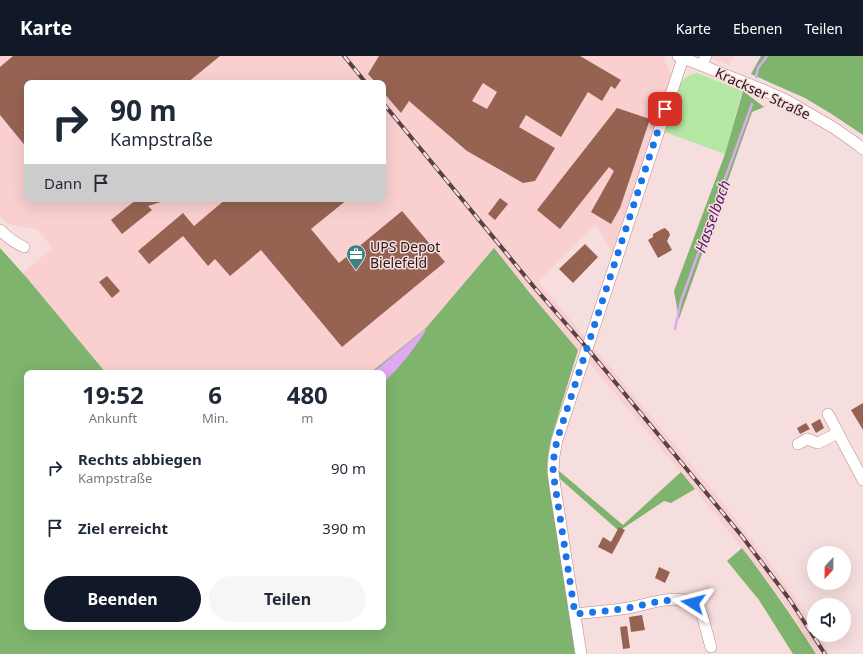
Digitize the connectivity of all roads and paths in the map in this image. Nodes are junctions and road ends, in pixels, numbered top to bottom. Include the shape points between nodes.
1 (680, 57) edge
2 (704, 61) edge
3 (863, 149) edge
4 (0, 230) edge
5 (24, 247) dead end
6 (828, 414) dead end
7 (838, 433) junction
8 (798, 444) dead end
9 (863, 480) edge
10 (575, 614) junction
11 (711, 647) dead end
12 (581, 654) edge

1 - 2 street, Krackser Straße
1 - 10 street via 557,440 553,472
2 - 3 street, Krackser Straße via 786,100 834,128
4 - 5 street
6 - 7 street
7 - 8 street via 818,442 807,439
7 - 9 street
10 - 11 street via 678,599 693,603 700,609
10 - 12 street

